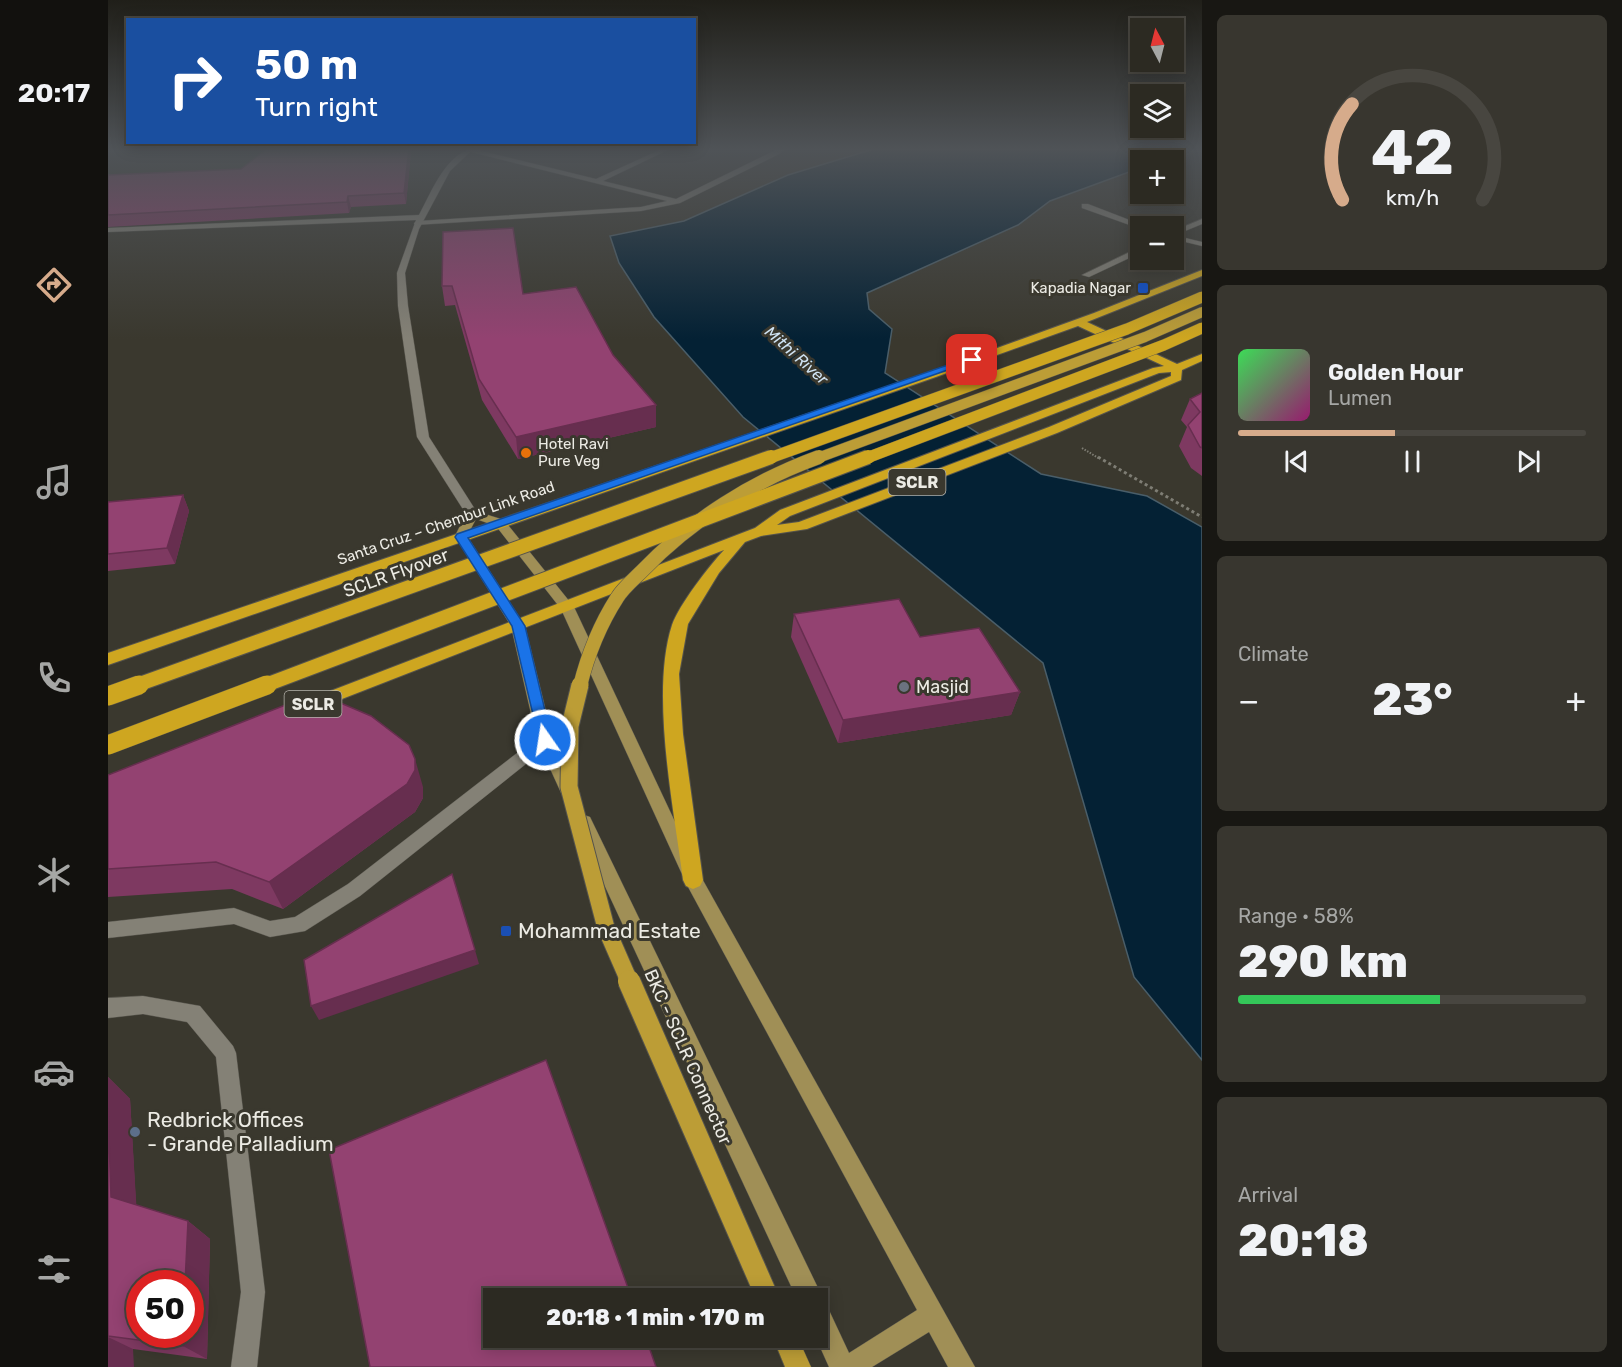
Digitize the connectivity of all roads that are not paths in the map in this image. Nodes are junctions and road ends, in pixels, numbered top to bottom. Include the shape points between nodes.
1 (424, 212) edge
2 (585, 212) edge
3 (1101, 212) edge
4 (420, 220) junction
5 (1202, 221) edge
6 (1130, 222) edge
7 (108, 230) edge
8 (1184, 230) edge
9 (1184, 239) edge
10 (1202, 244) edge
11 (1130, 255) edge
12 (1202, 273) edge
13 (1086, 275) dead end
14 (1202, 297) edge
15 (1202, 312) edge
16 (1078, 322) junction
17 (1202, 328) edge
18 (1202, 357) edge
19 (1176, 368) junction
20 (472, 514) junction
21 (500, 523) junction
22 (751, 535) junction
23 (461, 537) junction
24 (567, 607) junction
25 (518, 626) junction
26 (108, 659) edge
27 (108, 696) edge
28 (285, 715) edge
29 (545, 740) junction
30 (108, 745) edge
31 (693, 880) junction
32 (108, 930) edge
33 (108, 1008) edge
34 (763, 1288) edge
35 (805, 1288) edge
36 (933, 1315) junction
37 (828, 1337) edge
38 (790, 1348) edge
39 (244, 1367) edge
40 (798, 1367) edge
41 (842, 1367) edge
42 (849, 1367) edge
43 (962, 1367) edge

1 - 4 street
2 - 4 street
3 - 6 street
4 - 7 street
4 - 20 street via 401,273 423,437
5 - 8 street
9 - 10 street
11 - 13 street
12 - 16 highway, Santa Cruz – Chembur Link Road
14 - 27 highway, SCLR Flyover, bridge via 1127,328
15 - 34 main road, BKC - SCLR Connector, bridge via 1145,337 788,469 734,498 683,533 618,596 589,650 570,726 568,787 606,928
16 - 19 highway
16 - 21 highway, Santa Cruz – Chembur Link Road
17 - 30 highway, bridge
18 - 19 highway, SCLR
19 - 22 highway via 1156,370 785,513
19 - 22 highway, SCLR via 1177,378 1053,430 802,526
20 - 21 main road
20 - 23 main road
21 - 23 highway, Santa Cruz – Chembur Link Road
21 - 24 main road
22 - 24 highway, SCLR
22 - 31 highway via 713,570 680,624 671,674 674,734
23 - 25 main road
23 - 26 highway, Santa Cruz – Chembur Link Road
24 - 25 highway, SCLR
24 - 31 main road
25 - 28 highway, SCLR
25 - 29 main road
29 - 32 street via 354,890 298,925 270,929 234,916
29 - 35 main road
31 - 36 main road
33 - 39 street via 143,1005 193,1012 226,1053 252,1292
36 - 42 main road
36 - 43 main road
37 - 41 main road
38 - 40 main road

